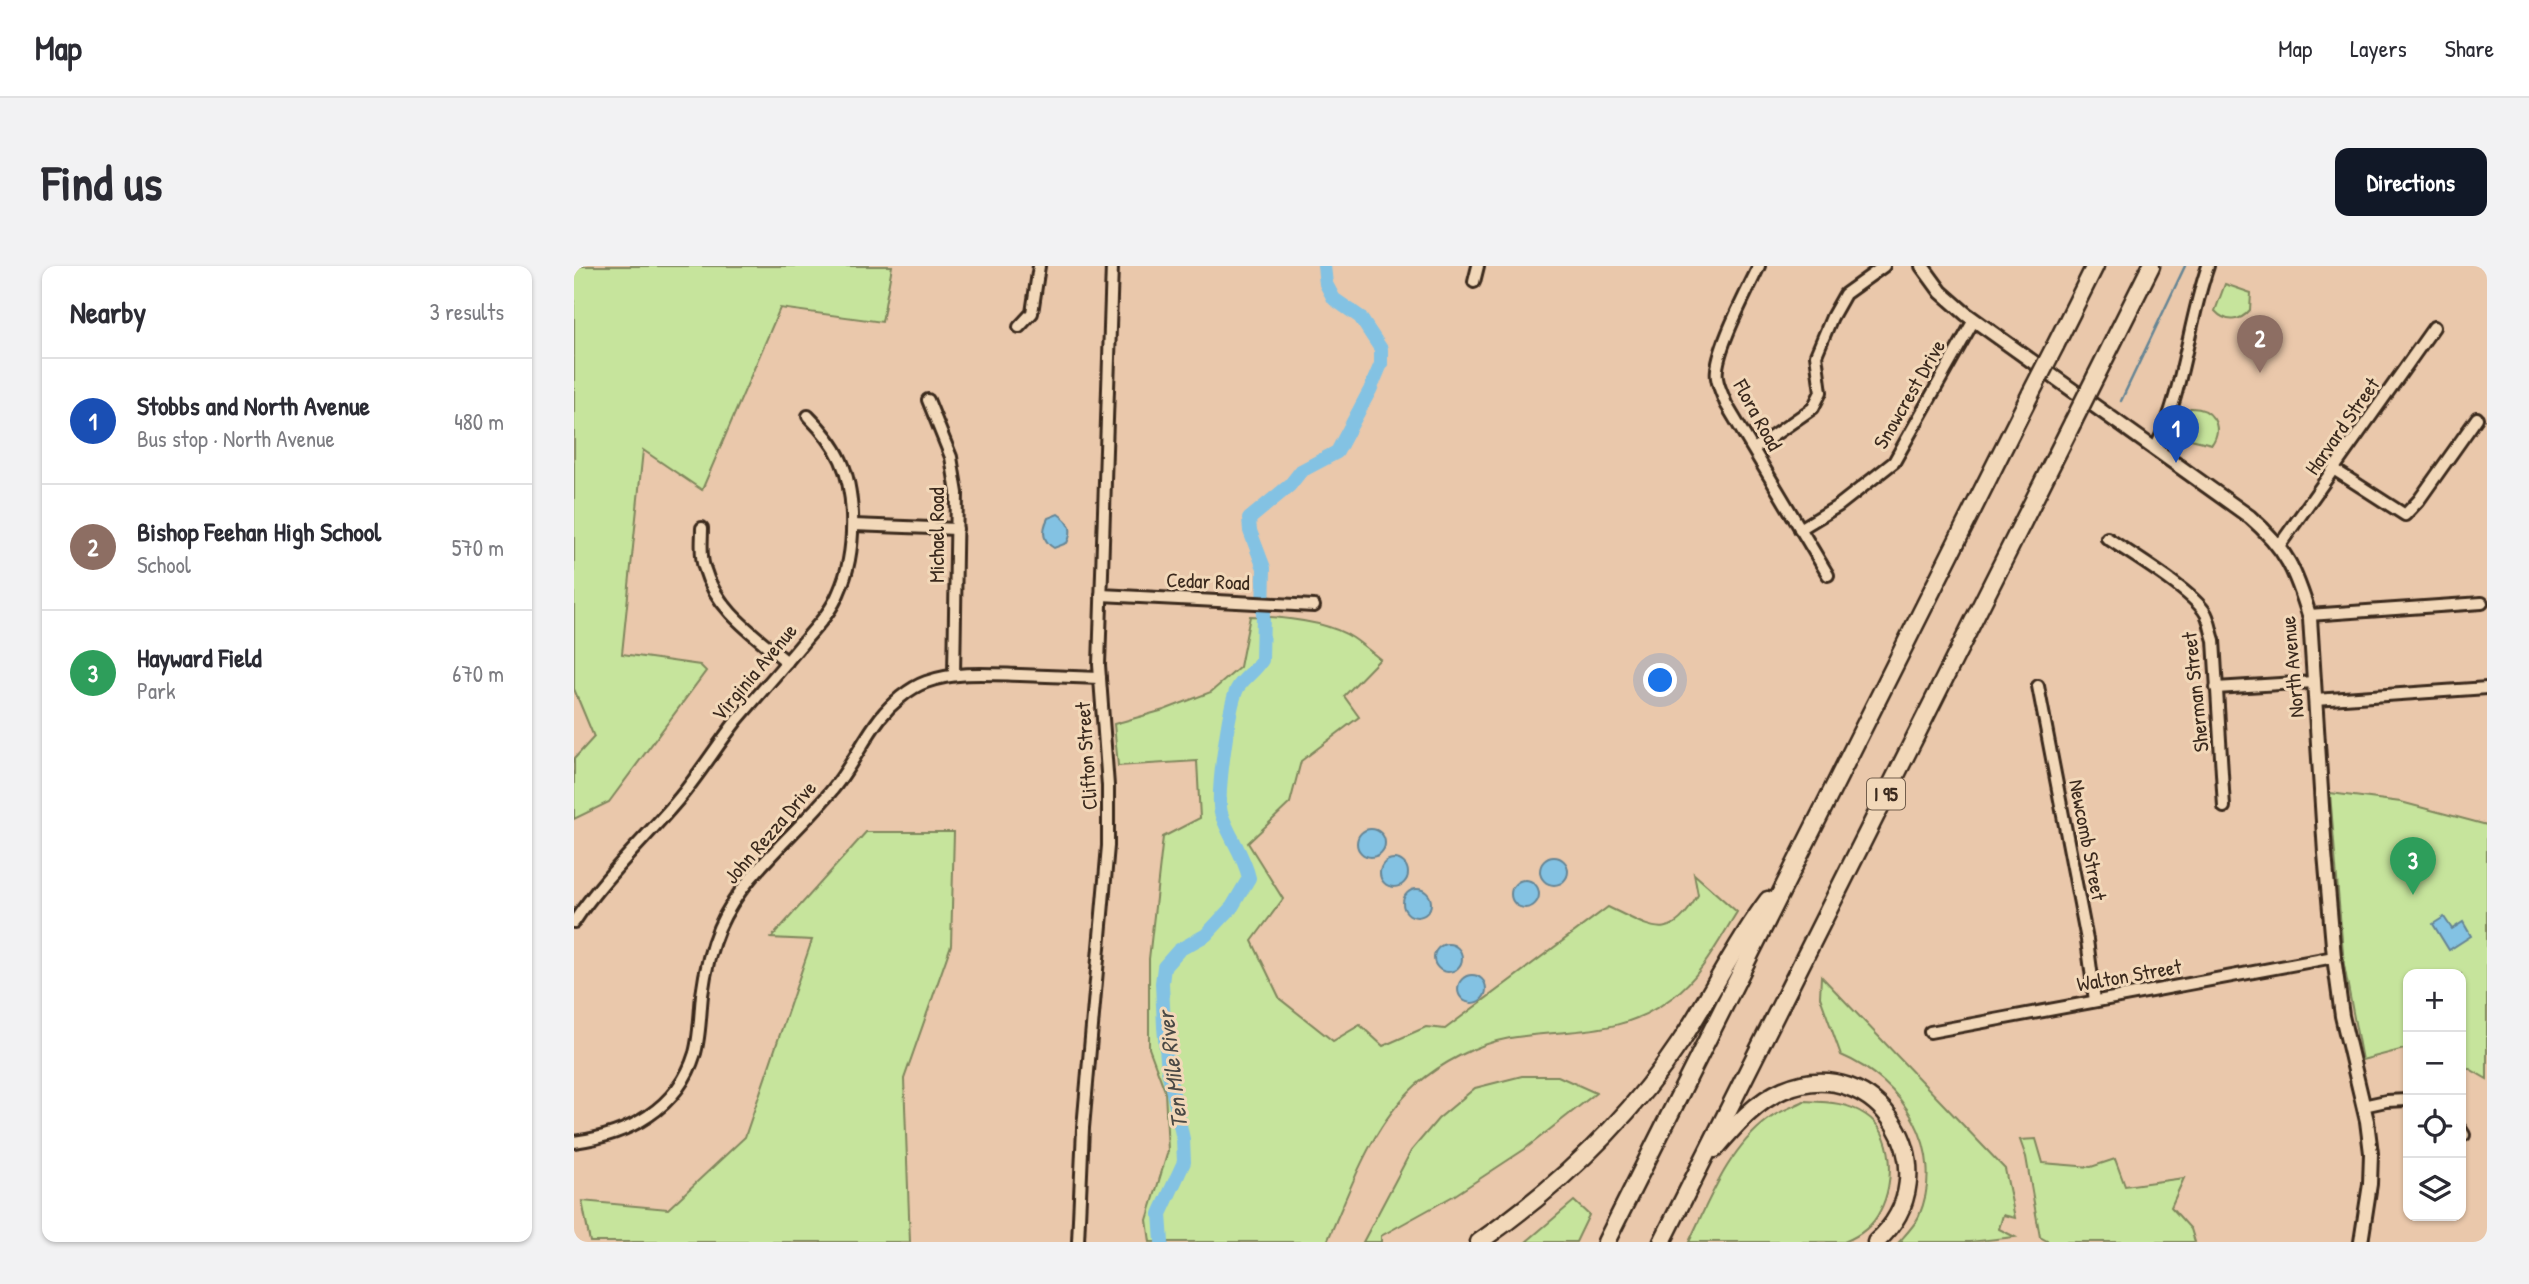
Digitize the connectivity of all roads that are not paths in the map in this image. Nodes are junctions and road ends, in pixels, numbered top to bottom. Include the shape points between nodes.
1 (1039, 266) edge
2 (1112, 266) edge
3 (1478, 266) edge
4 (1759, 266) edge
5 (1884, 266) edge
6 (1922, 266) edge
7 (2095, 266) edge
8 (2151, 266) edge
9 (2208, 266) edge
10 (1474, 282) dead end
11 (1974, 320) junction
12 (1019, 327) dead end
13 (2434, 327) dead end
14 (928, 400) dead end
15 (808, 416) dead end
16 (2477, 418) dead end
17 (1754, 449) junction
18 (2155, 449) junction
19 (2335, 470) junction
20 (852, 525) junction
21 (702, 528) dead end
22 (957, 529) junction
23 (1800, 529) junction
24 (2107, 538) dead end
25 (2279, 546) junction
26 (1828, 575) dead end
27 (1101, 596) junction
28 (2482, 603) dead end
29 (1314, 606) dead end
30 (2309, 615) junction
31 (787, 662) junction
32 (954, 674) junction
33 (1100, 678) junction
34 (2314, 682) junction
35 (2038, 686) dead end
36 (2216, 688) junction
37 (2487, 688) edge
38 (2315, 700) junction
39 (2224, 807) dead end
40 (1795, 865) junction
41 (574, 922) edge
42 (2334, 957) junction
43 (2095, 1001) junction
44 (1930, 1032) dead end
45 (2403, 1100) edge
46 (2363, 1105) junction
47 (574, 1142) edge
48 (1699, 1167) junction
49 (1078, 1242) edge
50 (1479, 1242) edge
51 (1606, 1242) edge
52 (1662, 1242) edge
53 (1876, 1242) edge
54 (2361, 1242) edge

1 - 12 street via 1032,313
2 - 27 street, Clifton Street
3 - 10 street
4 - 17 street, Flora Road via 1726,339 1717,378 1726,404
5 - 17 street via 1845,294 1832,317 1816,355 1821,392 1813,408
6 - 11 main road, North Avenue via 1951,302
7 - 40 highway, I 95, bridge
8 - 48 highway, I 95, bridge
9 - 18 street via 2177,393
11 - 18 main road, North Avenue
11 - 23 street, Snowcrest Drive via 1894,462
13 - 19 street, Harvard Street
14 - 22 street, Michael Road via 951,457
15 - 20 street, Virginia Avenue via 840,455 851,496
16 - 19 street via 2405,515
17 - 23 street, Flora Road
18 - 25 main road, North Avenue via 2250,517
19 - 25 street, Harvard Street
20 - 22 street
20 - 31 street, Virginia Avenue via 847,569 838,595
21 - 31 street via 704,566 720,602
22 - 32 street, Michael Road
23 - 26 street, Flora Road
24 - 36 street, Sherman Street via 2167,579 2206,614 2214,640
25 - 30 main road, North Avenue via 2292,565
27 - 29 street, Cedar Road
27 - 33 street, Clifton Street
28 - 30 street
30 - 34 main road, North Avenue
31 - 41 street, Virginia Avenue
32 - 33 street, John Rezza Drive
32 - 47 street, John Rezza Drive via 922,683 881,717 835,788 730,908 706,969 695,1052 669,1098 628,1130
33 - 49 street, Clifton Street via 1108,846 1083,1128
34 - 36 street
34 - 38 main road, North Avenue
35 - 43 street, Newcomb Street
36 - 39 street, Sherman Street
37 - 38 street
38 - 42 main road, North Avenue
40 - 50 highway via 1759,912 1681,1041 1629,1109 1569,1171
40 - 51 highway, I 95
42 - 43 street, Walton Street
42 - 46 main road, North Avenue
43 - 44 street, Walton Street
45 - 46 street
46 - 54 main road, North Avenue via 2371,1153
48 - 52 highway, I 95
48 - 53 highway via 1745,1116 1781,1091 1820,1082 1859,1092 1892,1119 1909,1170 1900,1210

